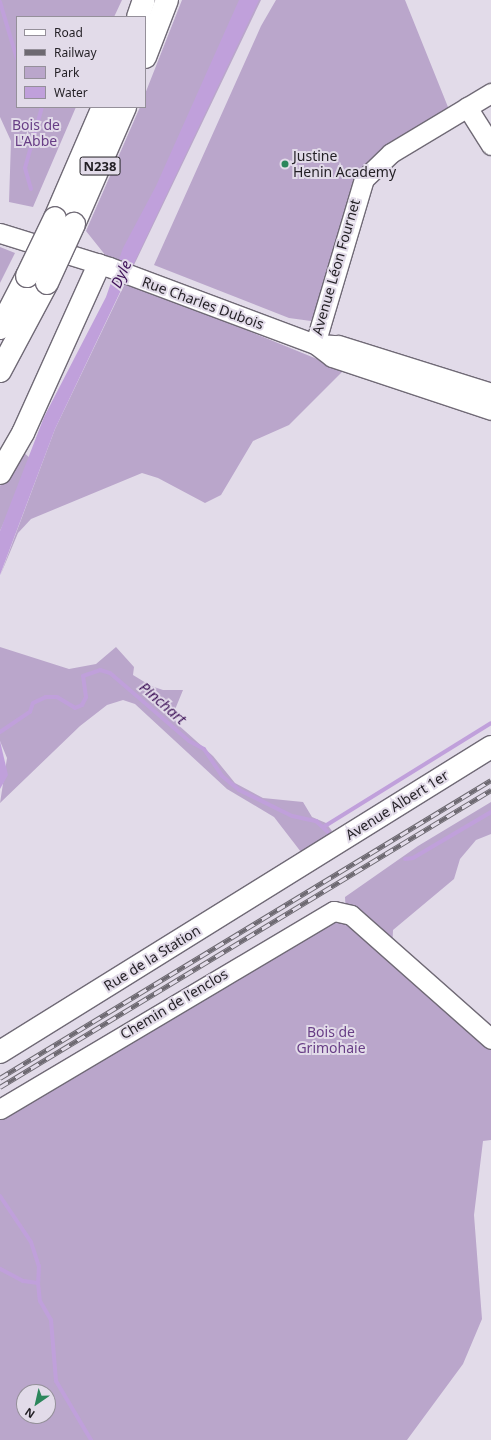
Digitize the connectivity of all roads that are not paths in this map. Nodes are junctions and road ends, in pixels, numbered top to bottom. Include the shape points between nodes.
1 (144, 0) edge
2 (167, 0) edge
3 (138, 16) edge
4 (146, 54) edge
5 (491, 93) edge
6 (467, 107) junction
7 (103, 108) edge
8 (124, 108) edge
9 (491, 145) edge
10 (64, 221) junction
11 (0, 232) edge
12 (104, 266) junction
13 (37, 279) junction
14 (0, 328) edge
15 (315, 344) junction
16 (0, 371) edge
17 (491, 394) edge
18 (491, 410) edge
19 (0, 473) edge
20 (491, 746) edge
21 (303, 863) joint
22 (491, 1039) edge
23 (0, 1052) edge
24 (0, 1109) edge

1 - 3 main road
2 - 4 main road
5 - 6 street, Avenue Léon Fournet
6 - 9 street
6 - 15 street, Avenue Léon Fournet via 391,153 364,178
7 - 10 main road, N238
8 - 10 main road, N238
10 - 13 main road, N238, bridge
11 - 12 street, Rue Charles Dubois
12 - 15 street, Rue Charles Dubois
12 - 19 main road via 23,433
13 - 14 main road, N238
13 - 16 main road, N238
15 - 17 street, Rue Charles Dubois via 338,345
15 - 18 street, Rue Charles Dubois via 332,357
20 - 21 main road, Avenue Albert 1er
21 - 23 main road, Rue de la Station
22 - 24 street, Chemin de l'enclos via 351,916 334,911 318,917

